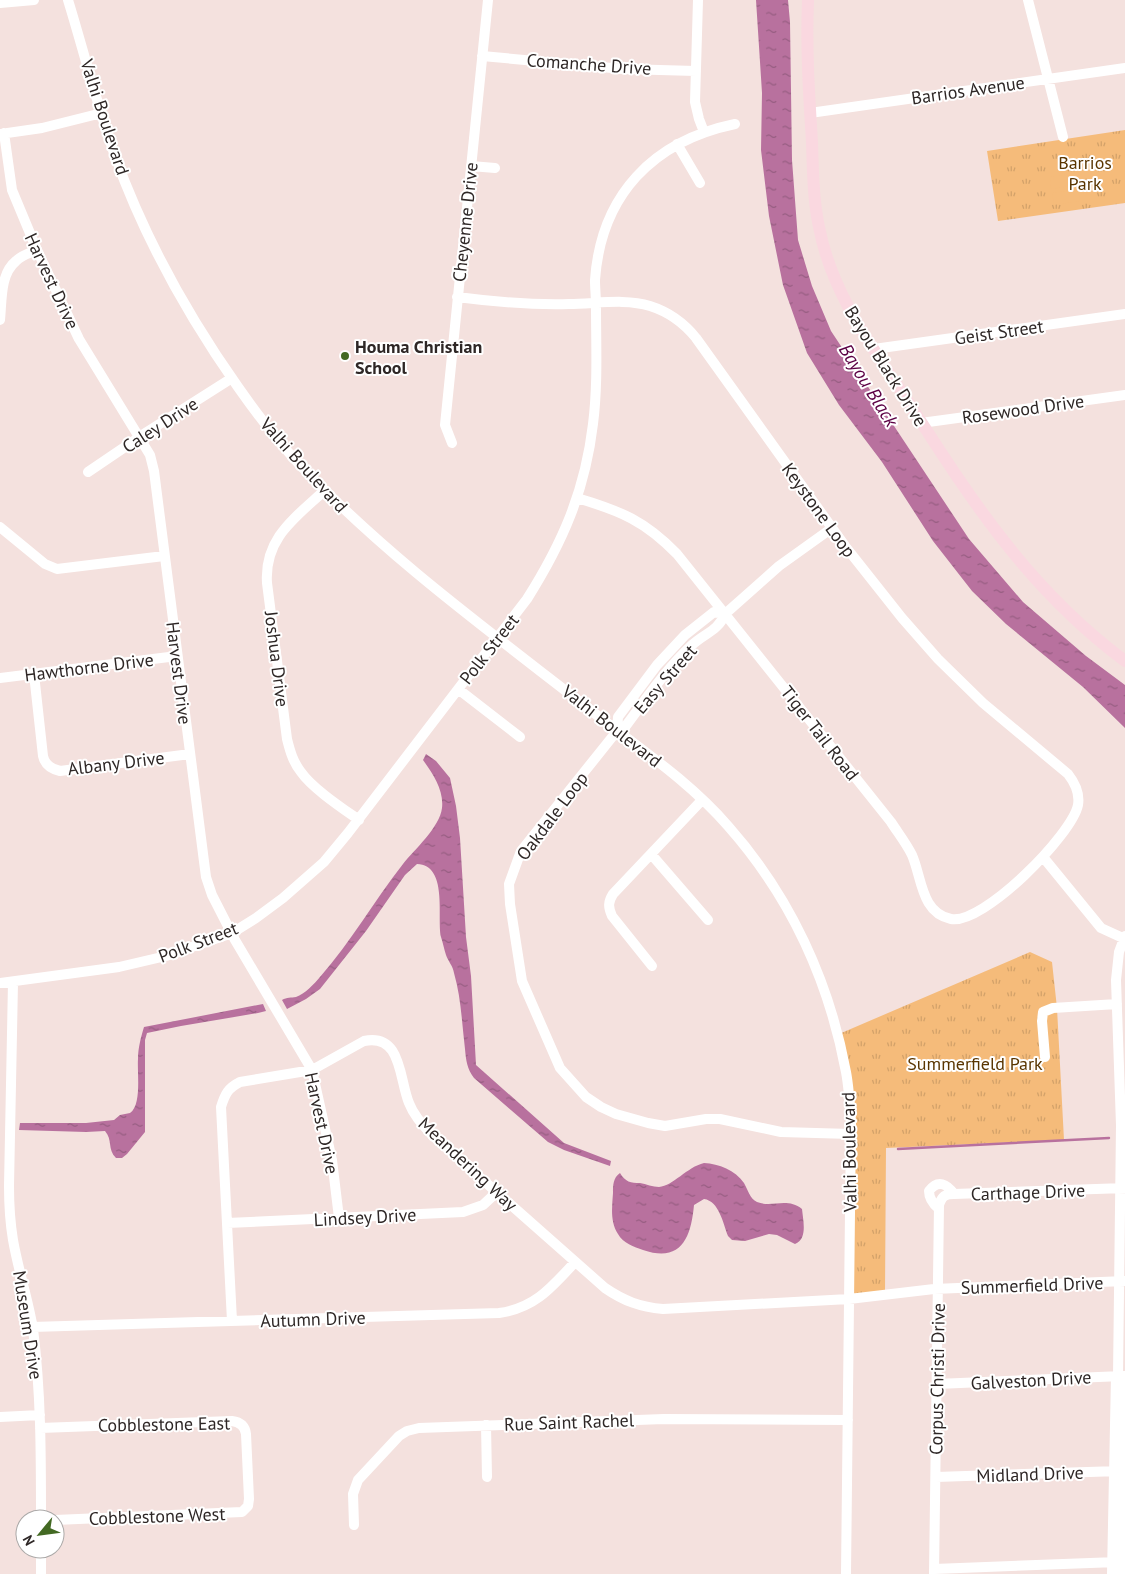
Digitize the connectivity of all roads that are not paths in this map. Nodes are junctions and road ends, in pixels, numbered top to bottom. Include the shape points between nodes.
1 (34, 0) edge
2 (68, 0) edge
3 (488, 0) edge
4 (698, 0) edge
5 (808, 0) edge
6 (1028, 0) edge
7 (0, 3) edge
8 (482, 56) junction
9 (1125, 68) edge
10 (696, 71) junction
11 (1048, 79) junction
12 (102, 113) junction
13 (810, 113) junction
14 (735, 124) dead end
15 (704, 132) junction
16 (2, 134) edge
17 (1063, 137) dead end
18 (677, 144) junction
19 (471, 166) junction
20 (495, 168) dead end
21 (700, 183) dead end
22 (37, 250) junction
23 (457, 297) junction
24 (596, 303) junction
25 (1125, 314) edge
26 (0, 320) edge
27 (874, 349) junction
28 (232, 378) junction
29 (1125, 395) edge
30 (921, 423) junction
31 (140, 437) junction
32 (452, 443) dead end
33 (88, 472) dead end
34 (324, 490) junction
35 (578, 498) junction
36 (0, 527) edge
37 (832, 528) junction
38 (164, 556) junction
39 (725, 614) junction
40 (498, 638) junction
41 (177, 656) junction
42 (662, 659) junction
43 (1125, 662) edge
44 (671, 667) junction
45 (34, 674) junction
46 (0, 678) edge
47 (458, 689) junction
48 (617, 731) junction
49 (520, 737) dead end
50 (190, 754) junction
51 (702, 800) junction
52 (359, 820) junction
53 (652, 854) junction
54 (1043, 857) junction
55 (708, 920) dead end
56 (232, 933) junction
57 (1125, 937) edge
58 (652, 966) dead end
59 (13, 982) junction
60 (0, 983) edge
61 (1116, 1004) junction
62 (1045, 1057) dead end
63 (312, 1070) junction
64 (1122, 1070) edge
65 (851, 1134) junction
66 (1123, 1188) edge
67 (497, 1192) junction
68 (954, 1194) joint
69 (5, 1204) edge
70 (340, 1218) junction
71 (227, 1223) junction
72 (575, 1262) junction
73 (1122, 1281) edge
74 (938, 1289) junction
75 (850, 1299) junction
76 (232, 1321) junction
77 (32, 1327) junction
78 (1121, 1376) edge
79 (937, 1384) junction
80 (40, 1416) junction
81 (0, 1417) edge
82 (848, 1420) junction
83 (486, 1425) junction
84 (40, 1428) junction
85 (248, 1468) joint
86 (1120, 1471) edge
87 (486, 1477) dead end
88 (936, 1477) junction
89 (41, 1509) edge
90 (65, 1520) edge
91 (354, 1525) dead end
92 (41, 1559) edge
93 (1119, 1561) edge
94 (934, 1571) edge
95 (41, 1574) edge
96 (846, 1574) edge
97 (1112, 1574) edge
98 (1121, 1574) edge

1 - 7 street
2 - 12 street, Valhi Boulevard
3 - 8 street, Cheyenne Drive
4 - 10 street
5 - 13 main road, Bayou Black Drive
6 - 11 street
8 - 10 street, Comanche Drive
8 - 19 street, Cheyenne Drive
9 - 11 street, Barrios Avenue
10 - 15 street via 696,110
11 - 13 street, Barrios Avenue
11 - 17 street
12 - 16 street
12 - 28 street, Valhi Boulevard via 116,160 157,255 211,350
13 - 27 main road, Bayou Black Drive via 819,228 847,307
14 - 15 street, Polk Street
15 - 18 street, Polk Street
16 - 22 street, Harvest Drive via 12,190
18 - 21 street
18 - 24 street, Polk Street via 642,170 611,213 597,260
19 - 20 street
19 - 23 street, Cheyenne Drive
22 - 26 street via 22,256 9,268
22 - 31 street, Harvest Drive via 79,338
23 - 24 street, Keystone Loop via 521,304
23 - 32 street, Cheyenne Drive via 445,425
24 - 35 street, Polk Street via 593,423
24 - 37 street, Keystone Loop via 648,306 670,315 686,327
25 - 27 street, Geist Street
27 - 30 main road, Bayou Black Drive
28 - 31 street, Caley Drive
28 - 34 street, Valhi Boulevard via 298,464
29 - 30 street, Rosewood Drive
30 - 43 main road, Bayou Black Drive via 984,518 1031,576 1087,631
31 - 33 street, Caley Drive
31 - 38 street, Harvest Drive via 152,463
34 - 40 street, Valhi Boulevard via 405,565
34 - 52 street, Joshua Drive via 274,542 268,558 267,583 291,756 312,784
35 - 39 street, Tiger Tail Road via 623,513 660,536
35 - 40 street, Polk Street via 550,562
36 - 38 street via 46,564 58,569
37 - 39 street, Easy Street via 779,566
37 - 54 street, Keystone Loop via 878,589 938,659 1075,783 1078,804 1075,814
38 - 41 street, Harvest Drive
39 - 42 street, Easy Street via 714,612
39 - 44 street, Easy Street via 721,624 693,644
39 - 54 street, Tiger Tail Road via 896,829 911,854 926,901 934,910 953,920 975,914 1006,892
40 - 47 street, Polk Street
40 - 48 street, Valhi Boulevard
41 - 45 street, Hawthorne Drive
41 - 50 street, Harvest Drive
42 - 44 street
42 - 48 street, Easy Street via 618,716
44 - 48 street, Easy Street via 625,727
45 - 46 street, Hawthorne Drive
45 - 50 street, Albany Drive via 43,756 46,764 54,770
47 - 49 street
47 - 52 street, Polk Street
48 - 51 street, Valhi Boulevard
48 - 65 street, Oakdale Loop via 521,851 509,884 522,981 560,1068 586,1097 601,1107 648,1123 665,1126 706,1119 781,1132
50 - 56 street, Harvest Drive via 206,877
51 - 53 street
51 - 65 street, Valhi Boulevard via 756,860 804,938 838,1034 847,1076
52 - 56 street, Polk Street via 324,862 302,882
53 - 55 street
53 - 58 street via 613,894 608,909
54 - 57 street via 1101,928
56 - 59 street, Polk Street via 166,956 124,966
56 - 63 street, Harvest Drive
57 - 61 street via 1116,965
59 - 60 street, Polk Street
59 - 69 street, Museum Drive
61 - 62 street via 1053,1008 1043,1012
61 - 64 street
63 - 67 street, Meandering Way via 364,1041 385,1043 397,1059 413,1113 432,1135
63 - 70 street, Harvest Drive via 332,1160
63 - 71 street, Meandering Way via 240,1082 230,1086 224,1095 221,1107
64 - 66 street
65 - 75 street, Valhi Boulevard
66 - 68 street, Carthage Drive
66 - 73 street
67 - 70 street, Lindsey Drive via 483,1205 463,1212
67 - 72 street, Meandering Way
68 - 74 street, Corpus Christi Drive via 941,1198 939,1209
69 - 77 street, Museum Drive
70 - 71 street, Lindsey Drive
71 - 76 street, Meandering Way
72 - 75 street, Meandering Way via 628,1303 651,1308
72 - 76 street, Autumn Drive via 546,1293 510,1311
73 - 74 street, Summerfield Drive
73 - 78 street
74 - 75 street, Summerfield Drive
74 - 79 street, Corpus Christi Drive
75 - 82 street, Valhi Boulevard
76 - 77 street, Autumn Drive
77 - 80 street, Museum Drive
78 - 79 street, Galveston Drive
78 - 86 street
79 - 88 street, Corpus Christi Drive
80 - 81 street
80 - 84 street, Museum Drive
82 - 83 street, Rue Saint Rachel via 664,1419
82 - 96 street, Valhi Boulevard
83 - 87 street
83 - 91 street, Rue Saint Rachel via 419,1428 399,1436 358,1480 353,1494
84 - 85 street, Cobblestone East via 236,1422 246,1430
84 - 89 street, Museum Drive
85 - 90 street, Cobblestone West via 249,1499 242,1512
86 - 88 street, Midland Drive
86 - 93 street
88 - 94 street, Corpus Christi Drive
92 - 95 street
93 - 94 street
93 - 97 street
93 - 98 street

